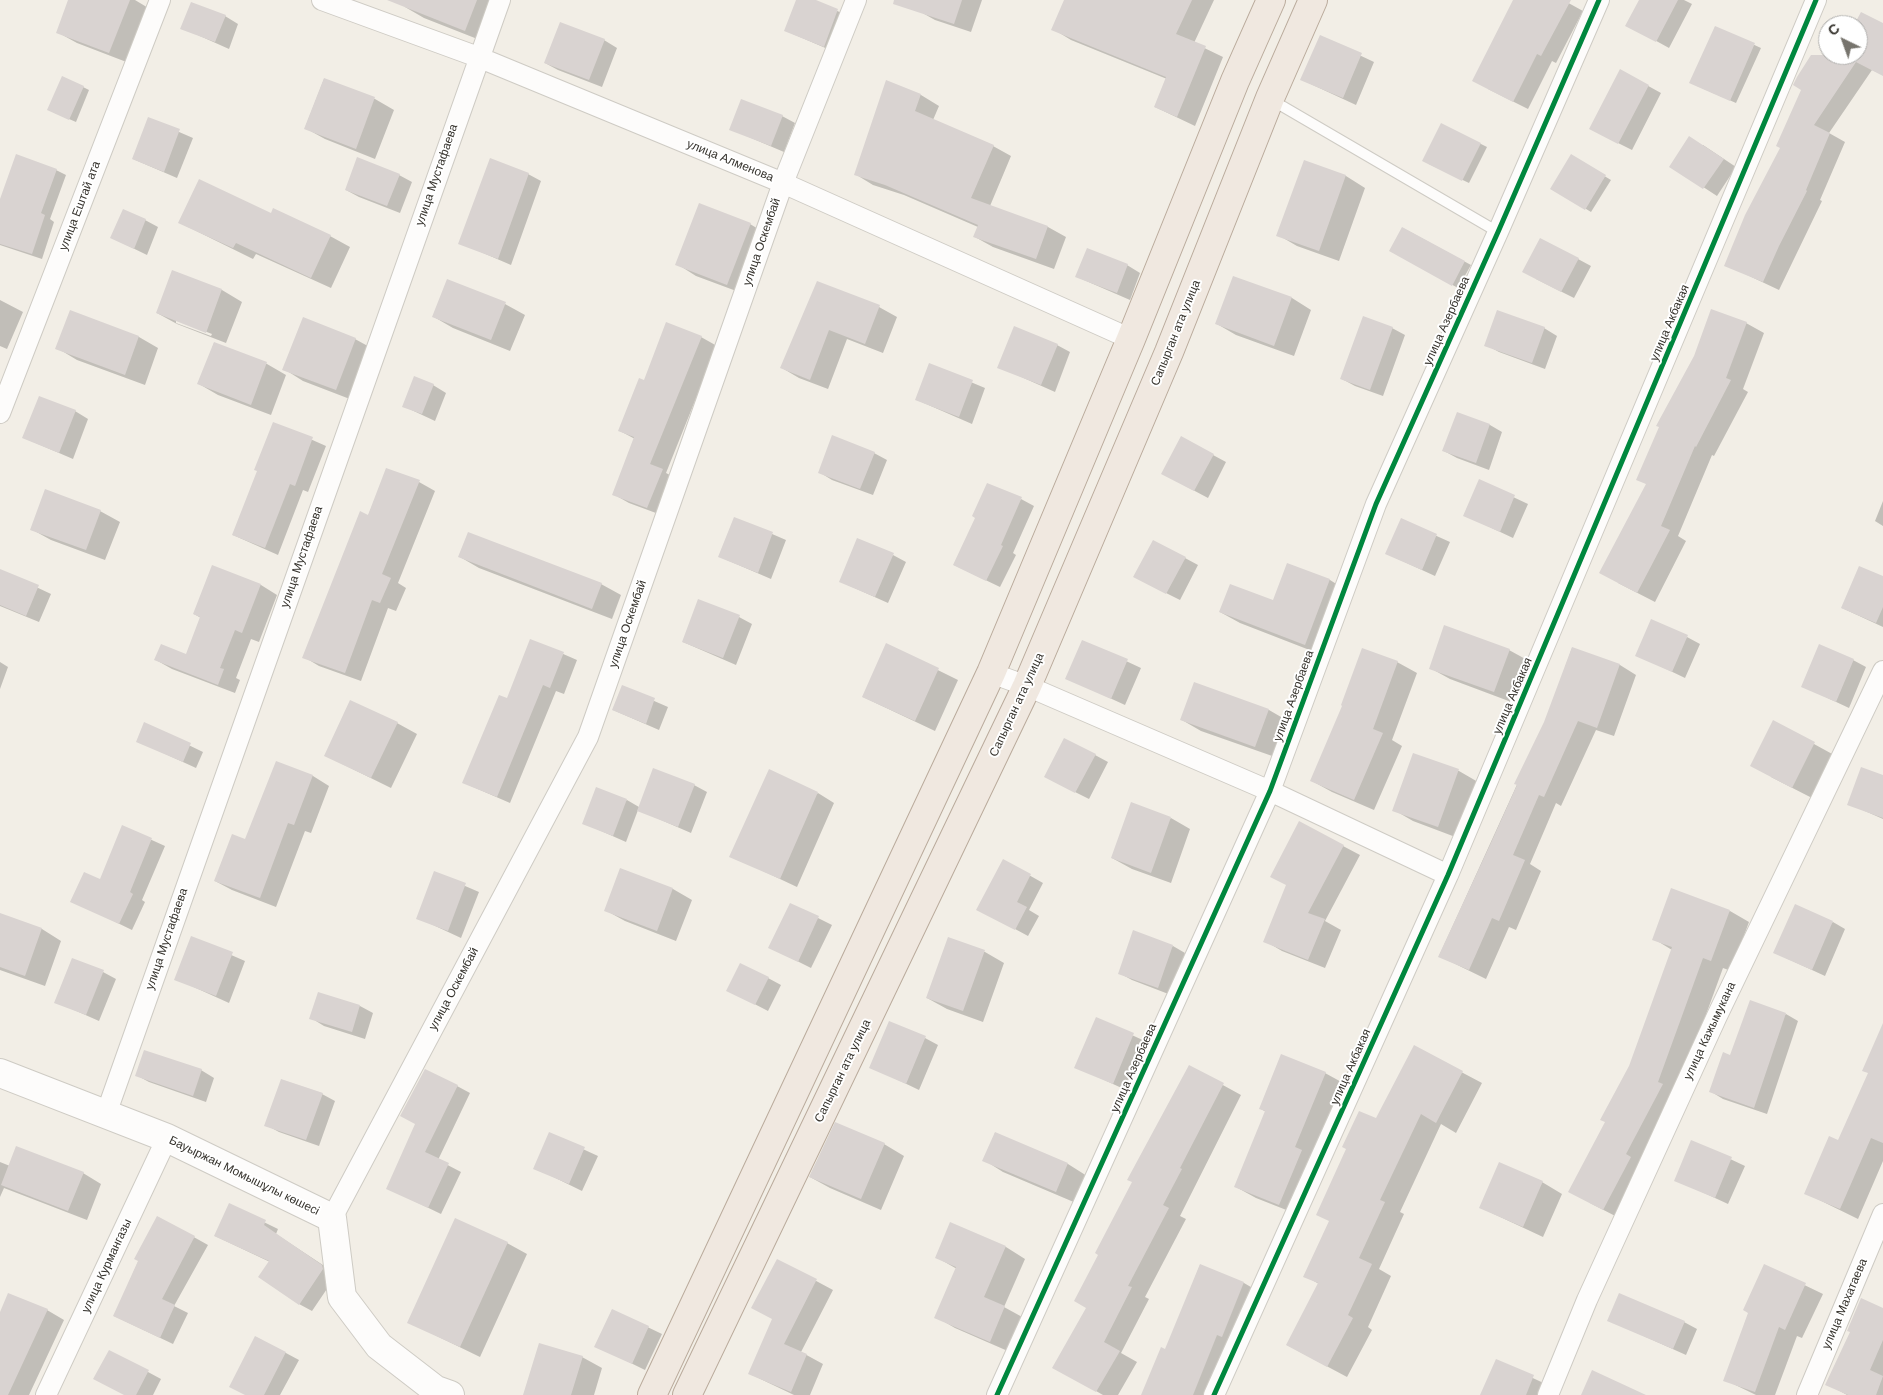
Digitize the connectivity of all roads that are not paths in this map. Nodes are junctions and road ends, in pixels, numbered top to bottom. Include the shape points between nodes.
1 (160, 0) edge
2 (322, 0) edge
3 (500, 0) edge
4 (856, 0) edge
5 (1271, 0) edge
6 (1313, 0) edge
7 (1598, 0) edge
8 (1816, 0) edge
9 (478, 57) junction
10 (1270, 98) junction
11 (783, 183) junction
12 (1498, 232) junction
13 (1131, 339) junction
14 (0, 413) edge
15 (1883, 671) edge
16 (991, 674) junction
17 (1027, 686) junction
18 (1270, 791) junction
19 (1448, 875) junction
20 (0, 1073) edge
21 (106, 1114) junction
22 (167, 1138) junction
23 (1883, 1214) edge
24 (332, 1218) junction
25 (440, 1393) edge
26 (46, 1395) edge
27 (652, 1395) edge
28 (687, 1395) edge
29 (998, 1395) edge
30 (1214, 1395) edge
31 (1548, 1395) edge
32 (1807, 1395) edge

1 - 14 street, улица Ештай ата
2 - 9 street, улица Алменова
3 - 9 street, улица Мустафаева
4 - 11 street, улица Оскембай
5 - 13 main road
6 - 10 main road, Сапырган ата улица
7 - 12 street, улица Азербаева
8 - 19 street, улица Акбакая
9 - 11 street, улица Алменова
9 - 21 street, улица Мустафаева
10 - 12 lane
10 - 17 main road, Сапырган ата улица via 1169,352
11 - 13 street, улица Алменова
11 - 24 street, улица Оскембай via 588,737
12 - 18 street, улица Азербаева via 1376,504
13 - 16 main road
15 - 31 street, улица Кажымукана via 1716,1016 1587,1300
16 - 17 street
16 - 27 main road
17 - 18 street
17 - 28 main road, Сапырган ата улица
18 - 19 street
18 - 29 street, улица Азербаева
19 - 30 street, улица Акбакая
20 - 21 street, Бауыржан Момышұлы көшесі
21 - 22 street, Бауыржан Момышұлы көшесі
22 - 24 street, Бауыржан Момышұлы көшесі
22 - 26 street, улица Курмангазы
23 - 32 street, улица Махатаева
24 - 25 street, Бауыржан Момышұлы көшесі via 342,1297 379,1346

